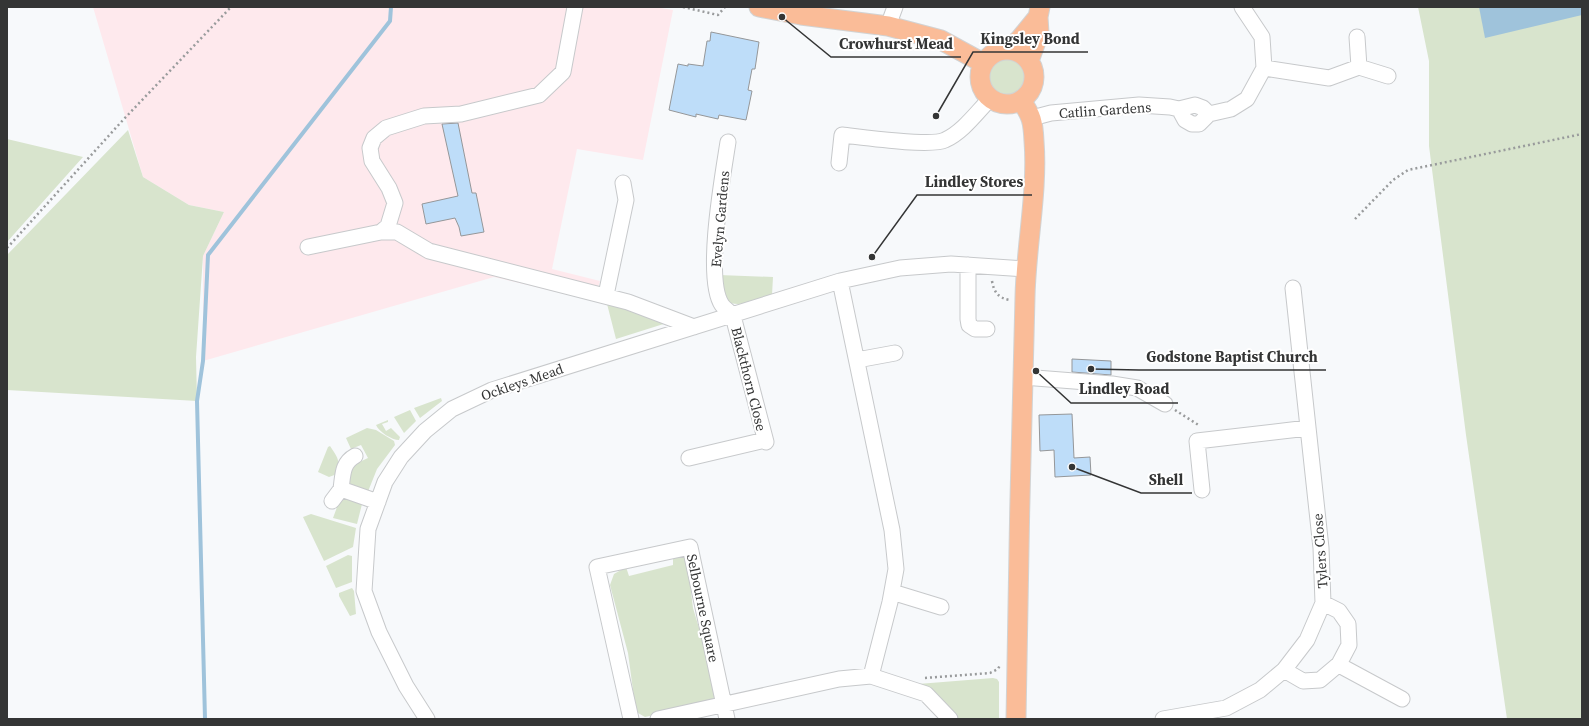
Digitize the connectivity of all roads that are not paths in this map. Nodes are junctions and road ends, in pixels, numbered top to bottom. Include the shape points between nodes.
1 (575, 7) edge
2 (759, 7) edge
3 (895, 7) edge
4 (1242, 7) edge
5 (783, 9) edge
6 (1039, 12) edge
7 (888, 26) junction
8 (1357, 37) dead end
9 (1009, 50) junction
10 (1029, 61) junction
11 (983, 64) junction
12 (1359, 67) junction
13 (1264, 68) junction
14 (1388, 76) dead end
15 (990, 99) junction
16 (1021, 100) junction
17 (1032, 118) junction
18 (728, 142) dead end
19 (839, 163) dead end
20 (623, 183) dead end
21 (381, 232) junction
22 (308, 247) dead end
23 (968, 265) junction
24 (1026, 269) junction
25 (840, 281) junction
26 (1293, 288) dead end
27 (606, 295) junction
28 (733, 316) junction
29 (694, 326) junction
30 (988, 329) dead end
31 (895, 353) dead end
32 (857, 360) junction
33 (1023, 377) junction
34 (1165, 404) road end
35 (1308, 428) junction
36 (355, 456) dead end
37 (689, 458) dead end
38 (341, 489) junction
39 (1202, 490) dead end
40 (332, 501) dead end
41 (378, 502) junction
42 (892, 592) junction
43 (1323, 603) junction
44 (941, 607) dead end
45 (1338, 665) junction
46 (1284, 670) junction
47 (871, 676) junction
48 (1402, 699) dead end
49 (724, 704) junction
50 (427, 719) edge
51 (631, 719) edge
52 (658, 719) edge
53 (727, 719) edge
54 (950, 719) edge
55 (1016, 719) edge
56 (1163, 719) edge

1 - 21 street via 563,72 539,95 461,114 424,116 386,128 374,138 370,148 372,161 395,203 388,226
2 - 5 main road
3 - 7 street
4 - 13 street via 1262,37
5 - 7 main road
6 - 9 main road
6 - 10 main road via 1039,33
7 - 11 main road via 941,40
8 - 12 street
9 - 10 main road via 1017,51
9 - 11 main road via 996,51 986,58
10 - 16 main road via 1034,80 1031,90
11 - 15 main road via 979,74 980,81
12 - 13 street via 1329,78
12 - 14 street
13 - 17 street, Catlin Gardens via 1247,98 1231,109 1209,114 1199,124 1185,120 1179,109 1139,105 1051,113
15 - 16 main road via 1001,104
15 - 19 street via 956,133 944,141 924,143 842,135
16 - 17 main road
17 - 24 main road via 1034,175
18 - 28 street, Evelyn Gardens via 714,259 715,282 722,304
20 - 27 street via 626,200
21 - 22 street
21 - 27 street via 397,232 429,251
23 - 24 street, Ockleys Mead
23 - 25 street, Ockleys Mead via 900,268
23 - 30 street via 969,325 975,329
24 - 33 main road
25 - 28 street, Ockleys Mead
25 - 32 street
26 - 35 street, Tylers Close
27 - 29 street
28 - 29 street, Ockleys Mead
28 - 37 street, Blackthorn Close via 765,441
29 - 41 street, Ockleys Mead via 492,390 452,409 425,431 401,457 385,482
31 - 32 street
32 - 42 street via 892,530 896,569
33 - 34 street via 1138,388
33 - 55 main road
35 - 39 street via 1197,441
35 - 43 street, Tylers Close via 1321,548
36 - 38 street via 343,467
38 - 40 street
38 - 41 street
41 - 50 street, Ockleys Mead via 368,529 364,591 379,632 406,686
42 - 44 street
42 - 47 street
43 - 45 street via 1339,611 1348,624 1349,645
43 - 46 street, Tylers Close via 1307,640
45 - 46 street via 1320,680 1303,681
45 - 48 street
46 - 56 street, Tylers Close via 1260,690 1226,708
47 - 49 street via 839,679
47 - 54 street via 926,694
49 - 51 street, Selbourne Square via 690,547 598,567
49 - 52 street
49 - 53 street, Selbourne Square

